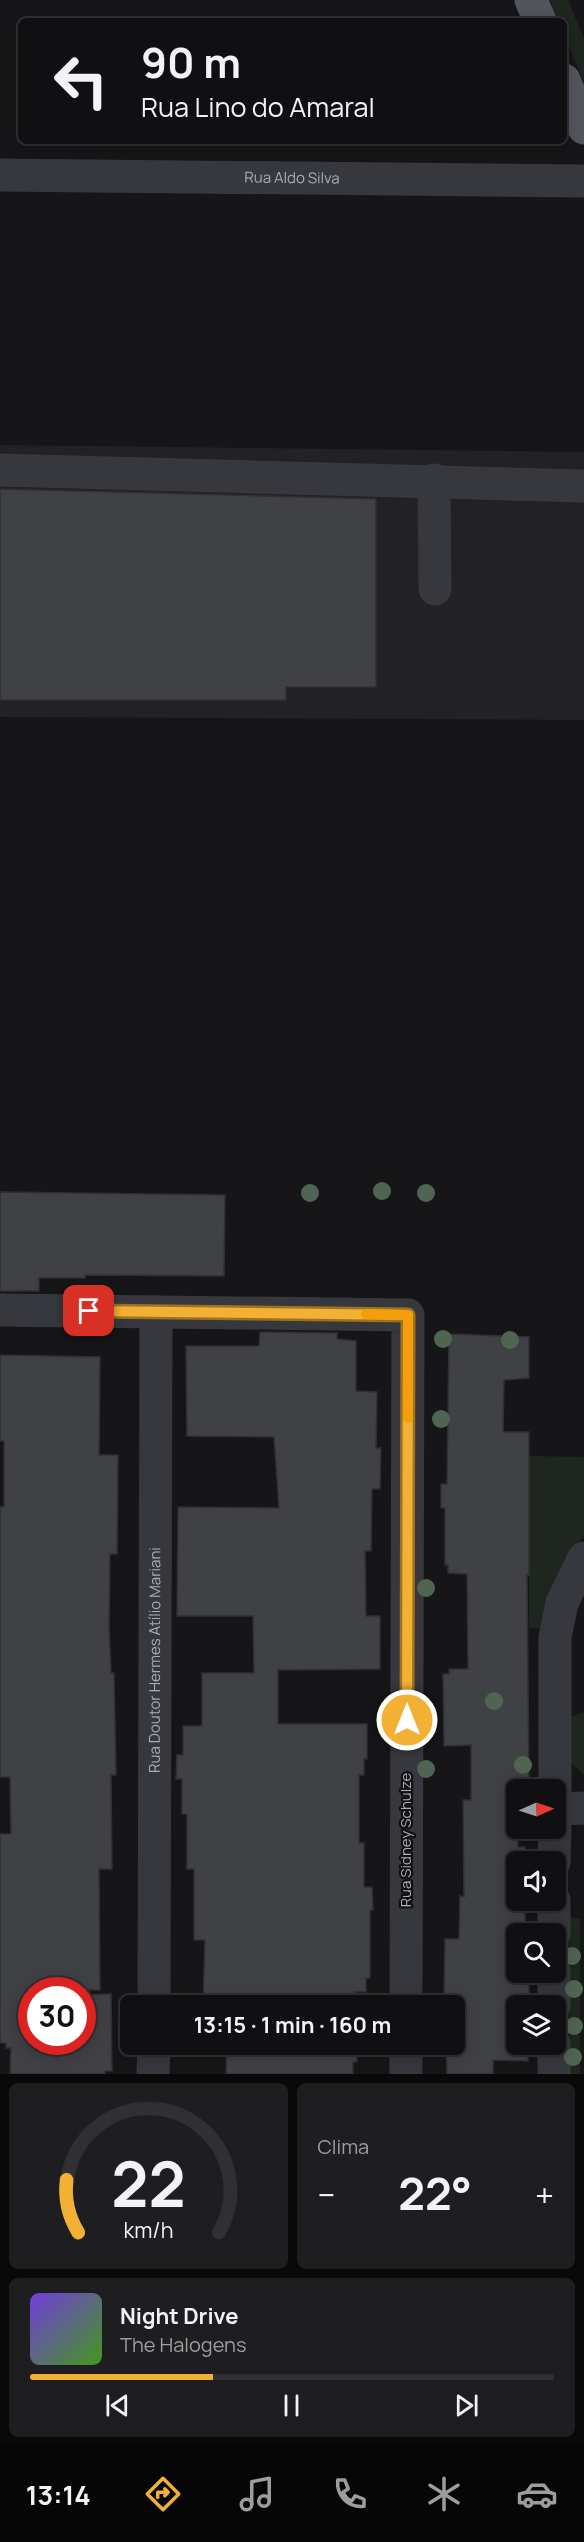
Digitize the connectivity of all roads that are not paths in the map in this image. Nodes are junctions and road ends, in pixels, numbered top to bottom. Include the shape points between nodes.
1 (531, 0) edge
2 (539, 18) edge
3 (567, 87) edge
4 (584, 128) edge
5 (0, 175) edge
6 (584, 181) edge
7 (0, 470) edge
8 (434, 480) junction
9 (584, 486) edge
10 (435, 589) dead end
11 (0, 1311) edge
12 (156, 1312) junction
13 (584, 1558) edge
14 (555, 1779) edge
15 (584, 1808) edge
16 (566, 1809) edge
17 (154, 1995) edge
18 (406, 1995) edge
19 (154, 2055) edge
20 (406, 2055) edge
21 (554, 2055) edge
22 (153, 2074) edge
23 (406, 2074) edge
24 (554, 2074) edge

1 - 2 main road
3 - 4 main road
5 - 6 street, Rua Aldo Silva
7 - 8 street
8 - 9 street
8 - 10 street
11 - 12 street
12 - 17 street, Rua Doutor Hermes Atílio Mariani
12 - 18 street, Rua Sidney Schulze via 408,1315
13 - 14 street via 562,1603 555,1637
15 - 16 street
19 - 22 street
20 - 23 street
21 - 24 street

